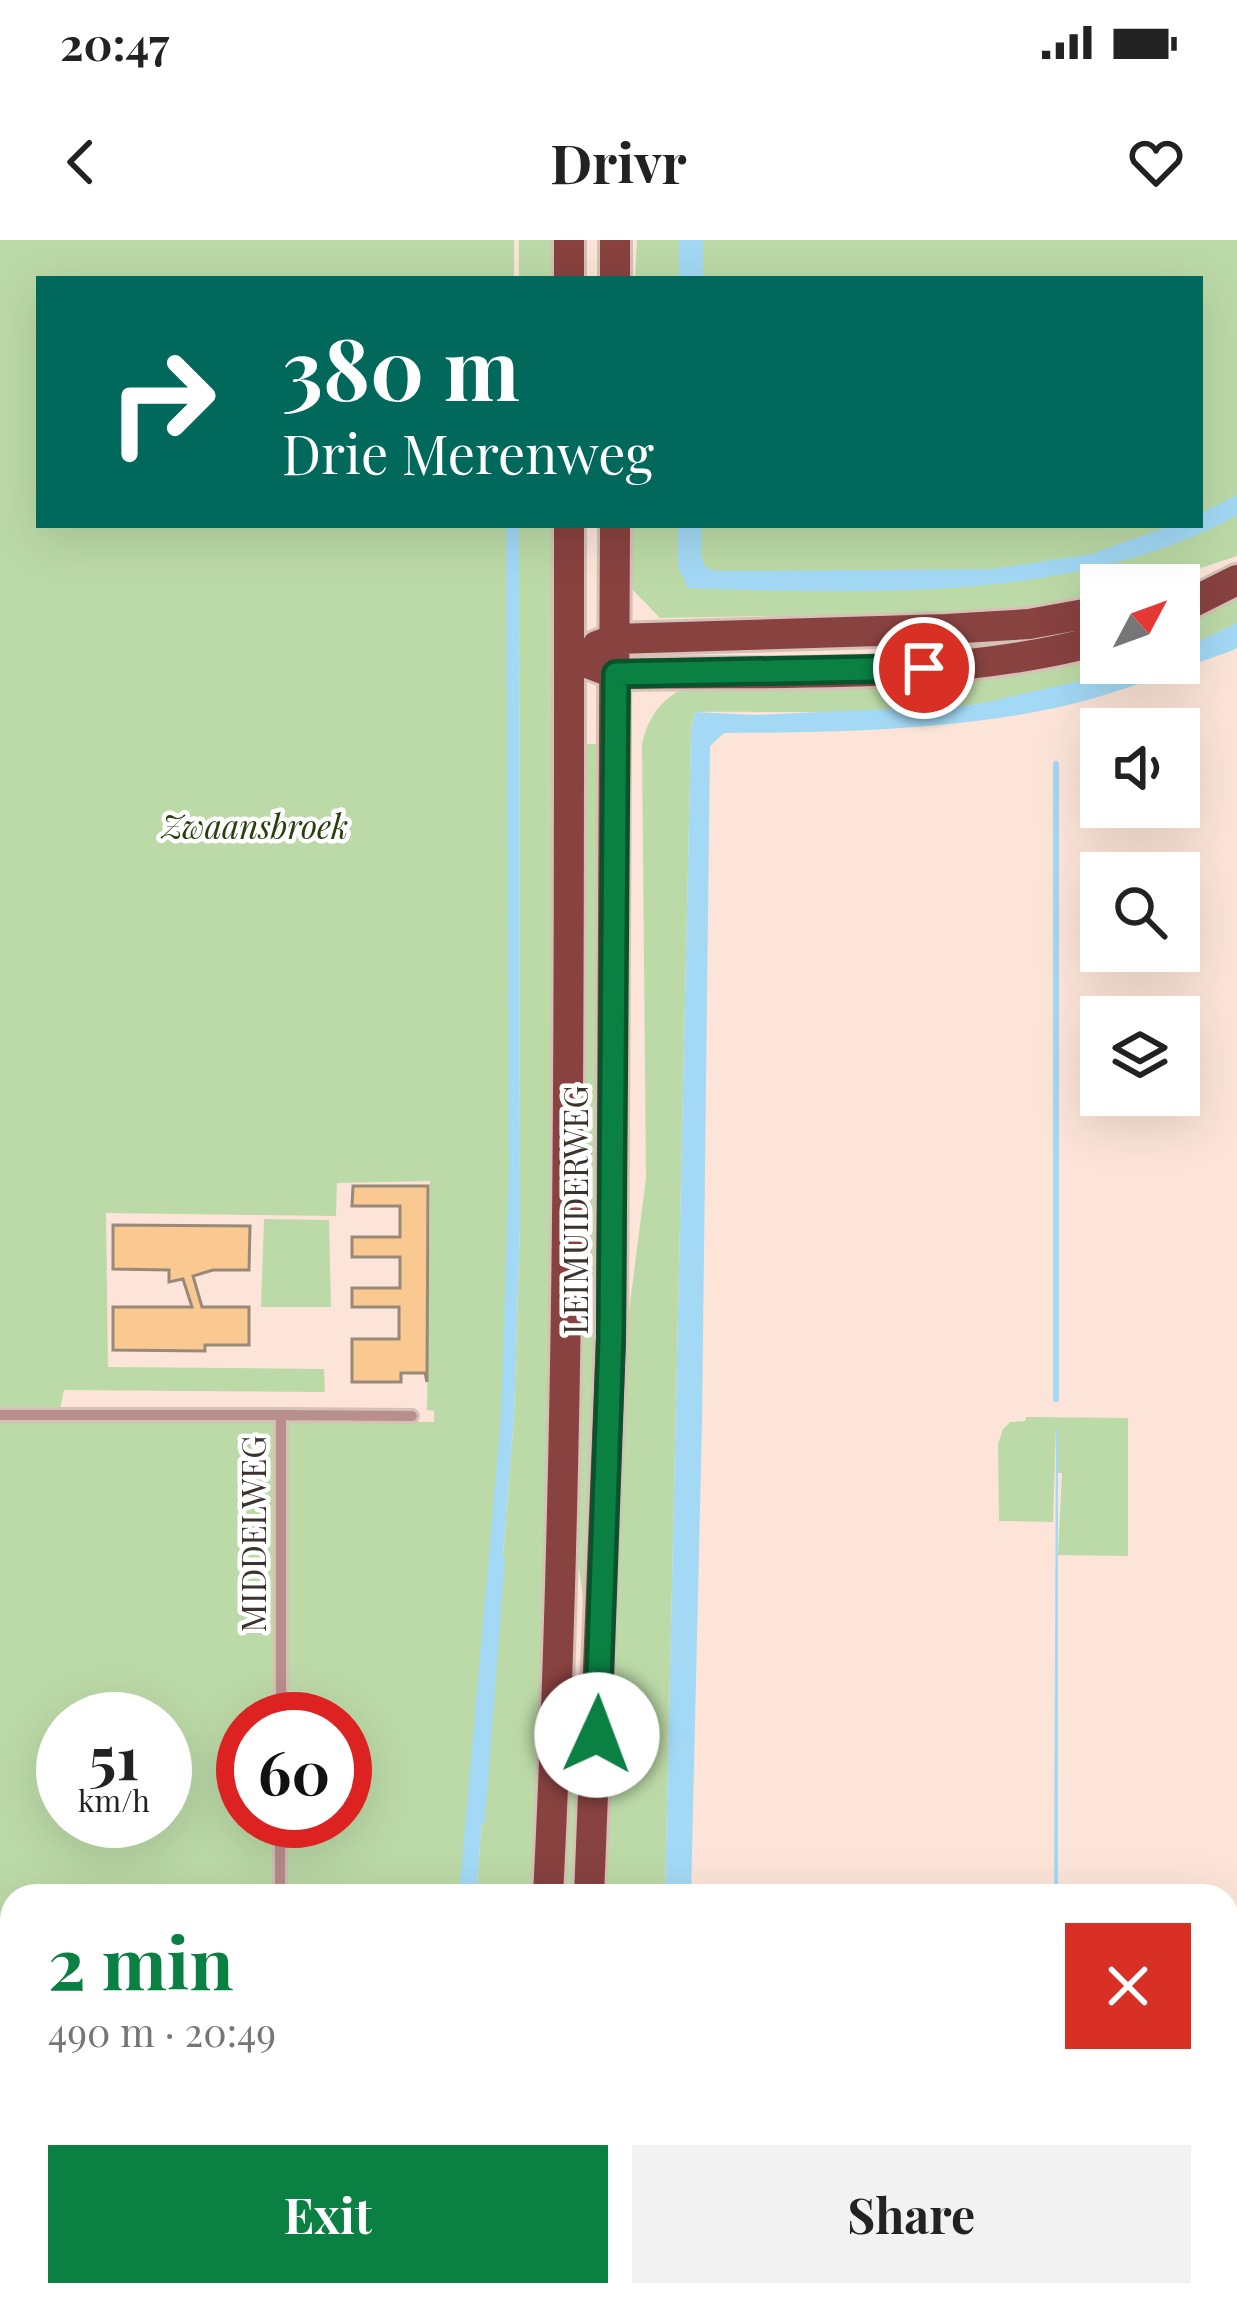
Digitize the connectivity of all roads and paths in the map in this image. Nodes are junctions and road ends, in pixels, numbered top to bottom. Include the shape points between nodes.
1 (569, 240) edge
2 (615, 240) edge
3 (569, 276) edge
4 (615, 276) edge
5 (569, 528) edge
6 (615, 528) edge
7 (1237, 564) edge
8 (1200, 579) edge
9 (1237, 580) edge
10 (1200, 598) edge
11 (1080, 615) edge
12 (615, 640) junction
13 (1080, 646) edge
14 (569, 656) junction
15 (616, 674) junction
16 (0, 1415) edge
17 (281, 1415) junction
18 (412, 1416) dead end
19 (280, 1692) edge
20 (280, 1848) edge
21 (280, 1884) edge
22 (549, 1884) edge
23 (590, 1884) edge

1 - 3 main road
2 - 4 main road
5 - 14 main road, LEIMUIDERWEG
6 - 12 main road, LEIMUIDERWEG
7 - 8 main road
9 - 10 main road
11 - 12 main road via 884,632
12 - 14 main road
12 - 15 main road, LEIMUIDERWEG
13 - 15 main road via 988,664
14 - 15 main road
14 - 22 main road, LEIMUIDERWEG via 568,1301
15 - 23 main road, LEIMUIDERWEG via 611,1338
16 - 17 lane, MIDDELWEG
17 - 18 lane
17 - 19 lane, MIDDELWEG
20 - 21 lane

